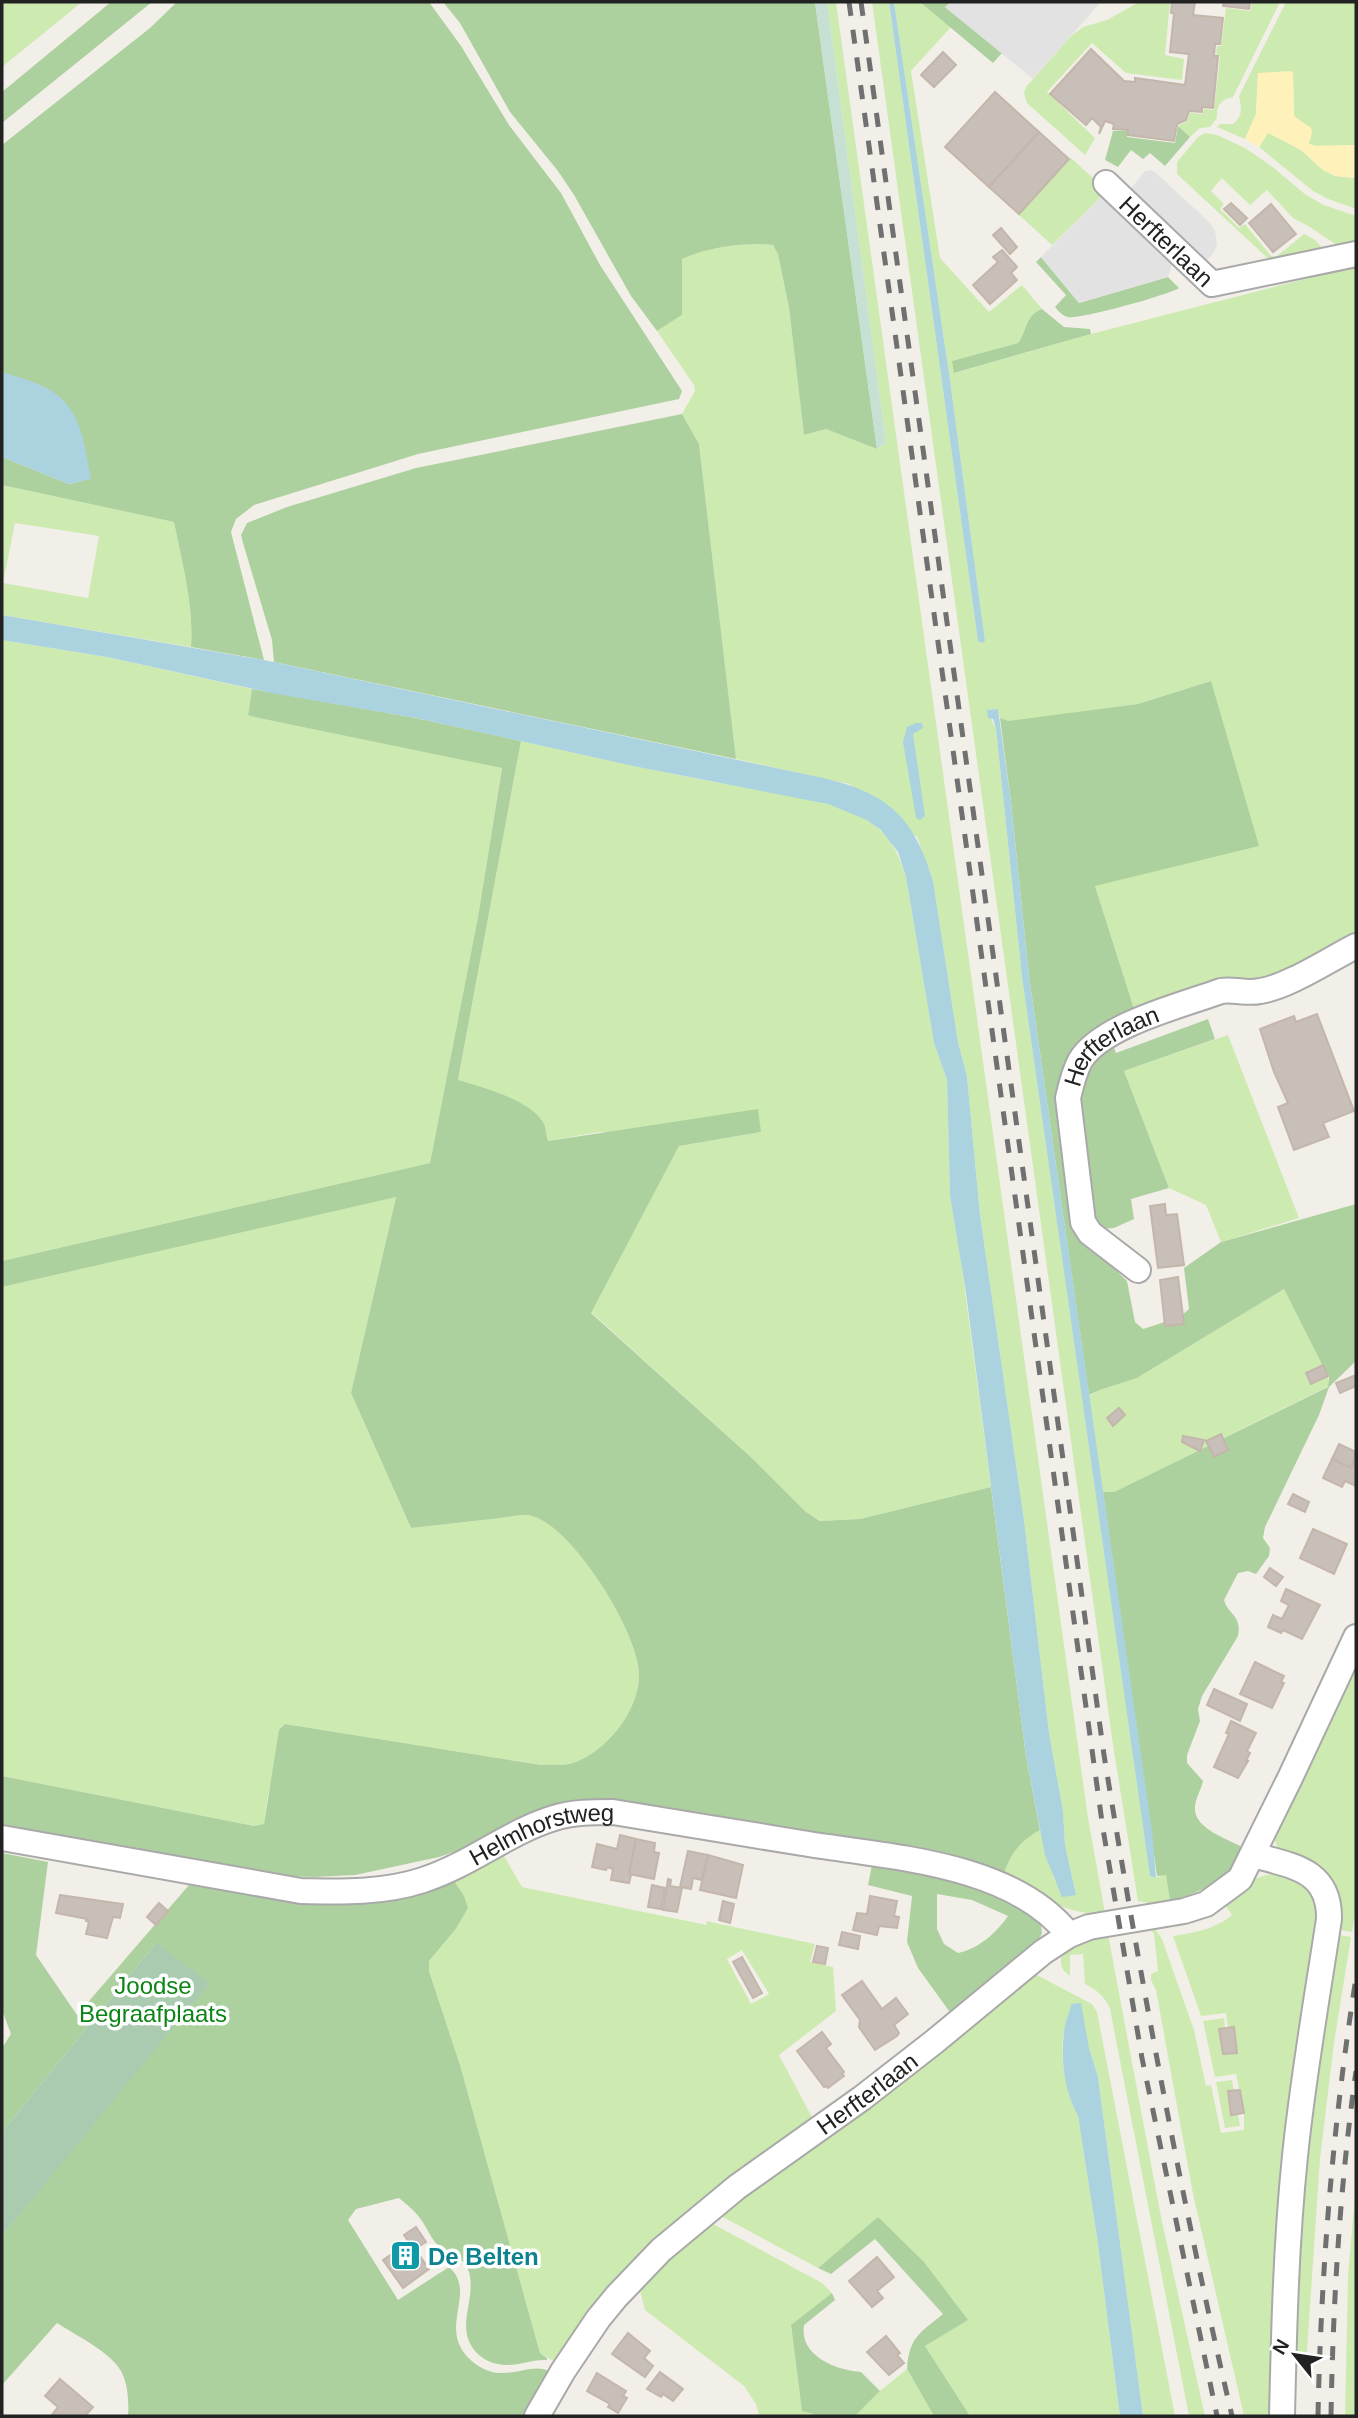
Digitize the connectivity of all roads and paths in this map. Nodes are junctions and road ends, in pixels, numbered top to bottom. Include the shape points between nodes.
1 (1106, 183) dead end
2 (1356, 254) edge
3 (1356, 946) edge
4 (1138, 1270) dead end
5 (1356, 1637) edge
6 (2, 1838) edge
7 (1253, 1855) junction
8 (1069, 1935) junction
9 (537, 2416) edge
10 (1282, 2416) edge

1 - 2 street, Herfterlaan via 1212,284
3 - 4 street, Herfterlaan via 1279,986 1221,991 1132,1023 1110,1033 1081,1059 1068,1098 1083,1222 1090,1233
5 - 7 street, Herfterlaan
6 - 8 street, Helmhorstweg via 301,1891 339,1892 422,1881 554,1818 613,1812 982,1877 1040,1906
7 - 8 street, Herfterlaan via 1240,1879 1206,1905
7 - 10 street via 1317,1880 1329,1905 1295,2155 1285,2274
8 - 9 street, Herfterlaan via 898,2070 685,2228 636,2274 598,2319

